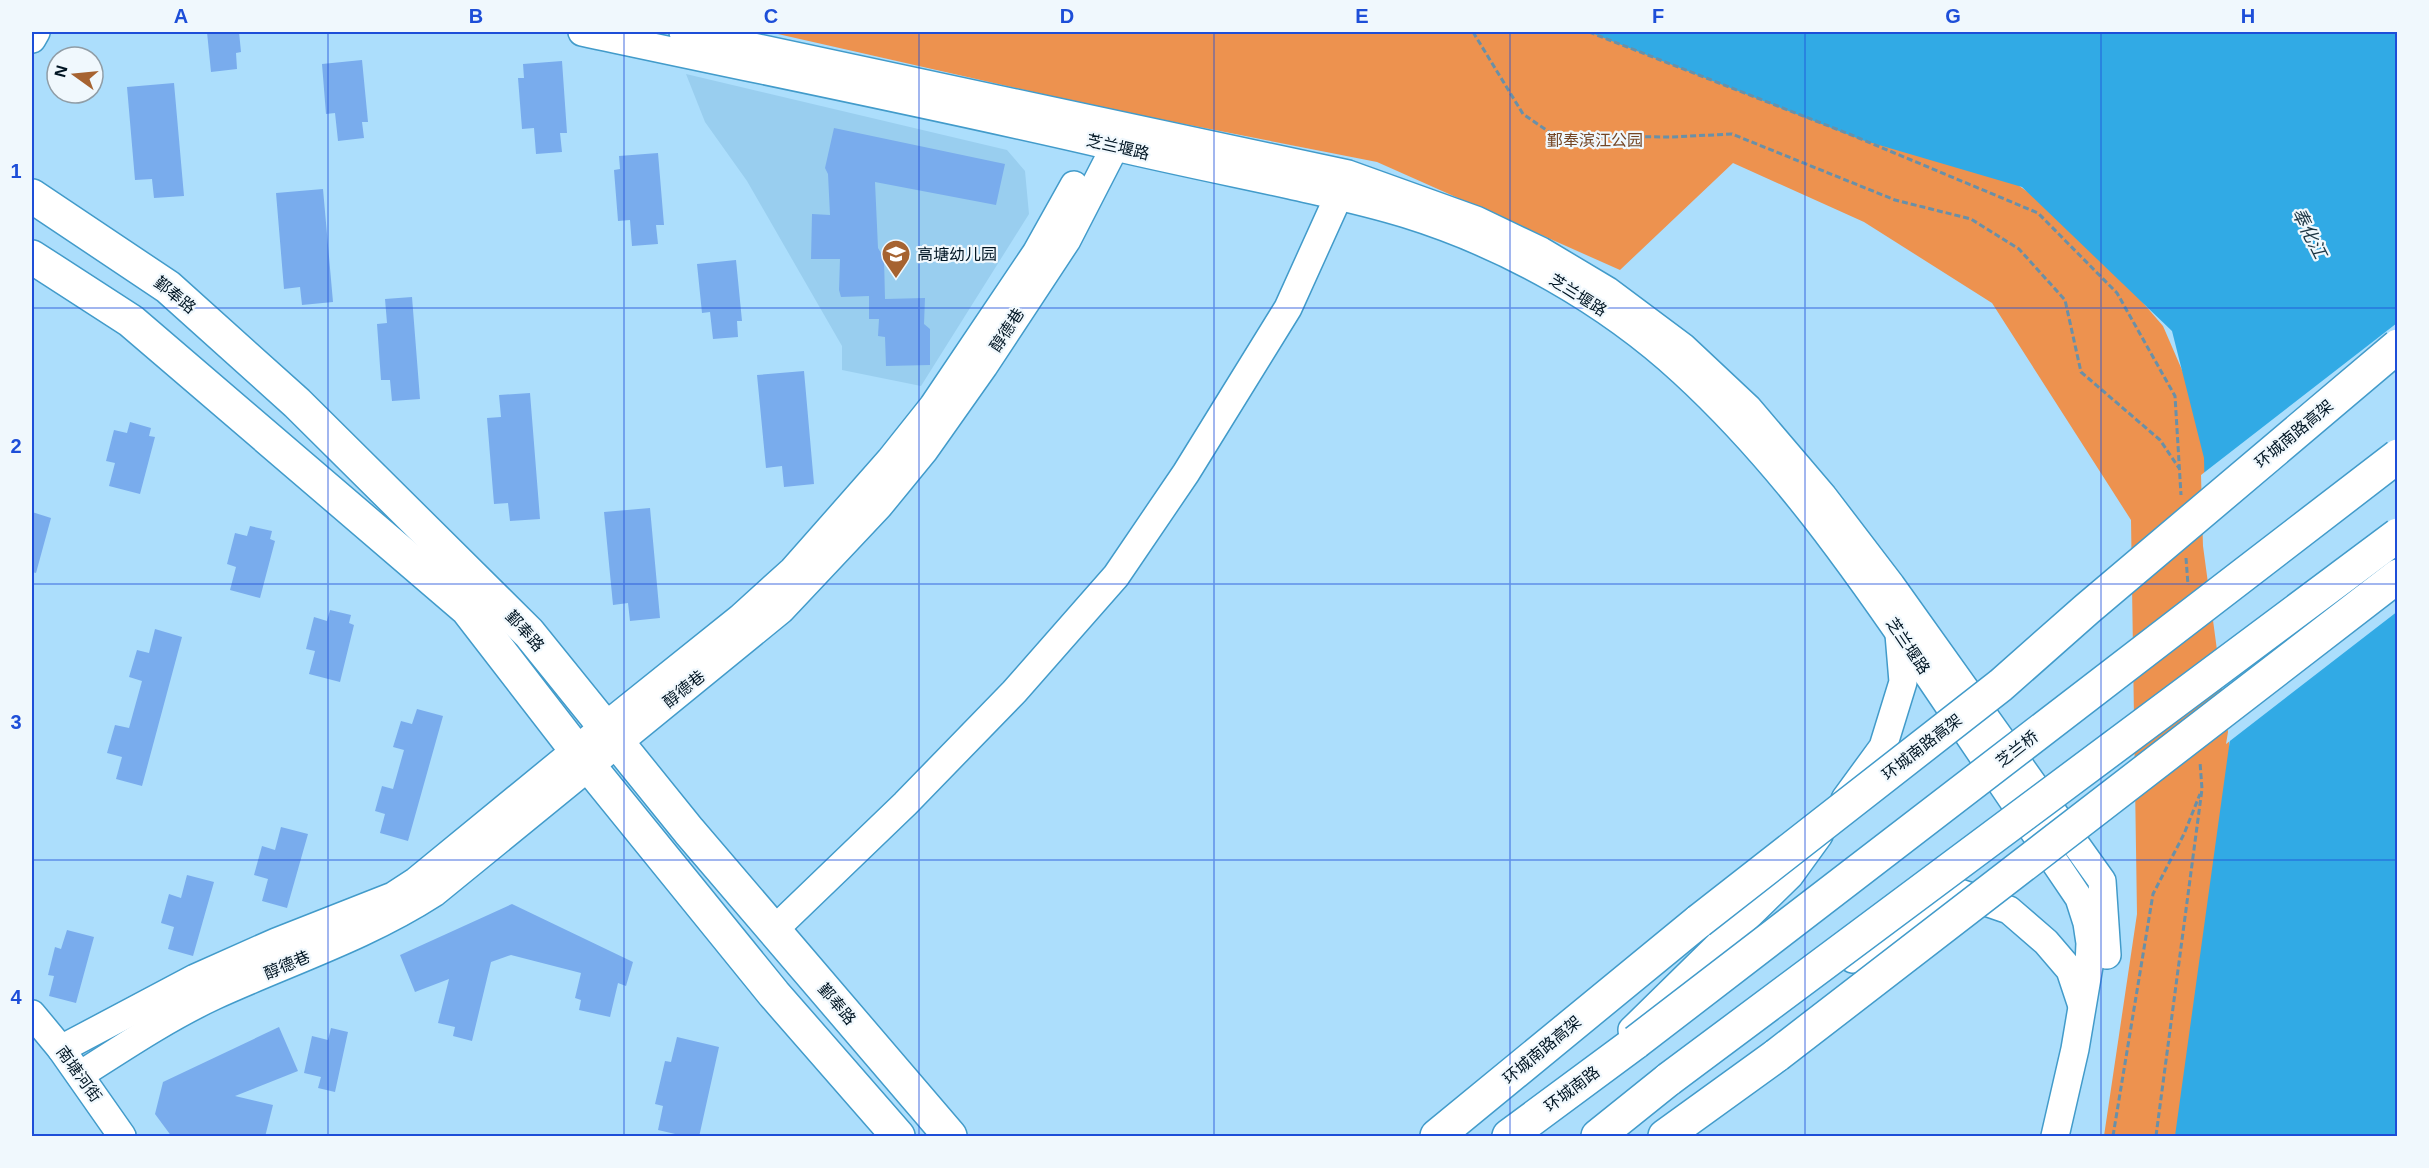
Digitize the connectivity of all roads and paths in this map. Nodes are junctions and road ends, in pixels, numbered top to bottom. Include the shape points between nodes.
1 (36, 32) edge
2 (582, 32) edge
3 (683, 32) edge
4 (1473, 32) edge
5 (1589, 32) edge
6 (32, 39) edge
7 (1110, 135) junction
8 (1343, 185) junction
9 (32, 196) edge
10 (32, 257) edge
11 (2397, 346) edge
12 (2397, 456) edge
13 (2397, 535) edge
14 (2397, 576) edge
15 (1899, 633) junction
16 (610, 735) junction
17 (583, 758) junction
18 (774, 930) junction
19 (2082, 1008) junction
20 (32, 1014) edge
21 (1636, 1042) joint
22 (61, 1049) junction
23 (80, 1075) junction
24 (1669, 1079) junction
25 (1567, 1093) junction
26 (122, 1137) edge
27 (898, 1137) edge
28 (950, 1137) edge
29 (1437, 1137) edge
30 (1509, 1137) edge
31 (1598, 1137) edge
32 (1665, 1137) edge
33 (2055, 1137) edge
34 (2074, 1137) edge
35 (2113, 1137) edge
36 (2156, 1137) edge

1 - 6 street
2 - 7 street, 芝兰堰路
3 - 7 street, 芝兰堰路
4 - 5 path via 1523,114 1555,136 1732,134 1895,200 1971,219 2019,249 2065,300 2081,372 2160,440 2180,469 2175,396 2117,293 2038,213
7 - 8 street, 芝兰堰路
7 - 16 street, 醇德巷 via 1067,240 924,452 879,506 781,610
8 - 15 street, 芝兰堰路 via 1488,246 1556,280 1680,369 1784,477
8 - 18 street via 1288,308 1186,473 1116,576 1014,692
8 - 34 street, 芝兰堰路 via 1476,220 1541,251 1608,291 1674,340 1748,408 1823,496 2102,881 2108,946
9 - 16 main road, 鄞奉路 via 168,287 297,403 529,633
10 - 17 main road, 鄞奉路 via 131,321 467,609
11 - 29 main road, 环城南路高架, bridge via 2001,685 1654,956
12 - 21 main road, 芝兰桥, bridge
13 - 24 main road, bridge
14 - 32 main road, bridge via 1777,1055
15 - 19 street, 芝兰堰路 via 2079,898 2090,944
15 - 25 street via 1903,682 1883,747 1790,875
16 - 17 street, 醇德巷
16 - 18 main road, 鄞奉路
17 - 22 street, 醇德巷 via 393,896 195,978
17 - 23 street, 醇德巷 via 434,893 406,911 167,1019
17 - 27 main road, 鄞奉路 via 774,994
18 - 28 main road, 鄞奉路
19 - 24 street via 2070,970 2046,942 2009,910 1954,891
19 - 33 street, 芝兰堰路
20 - 22 street, 南塘河街
21 - 25 main road, 环城南路
22 - 23 street, 南塘河街
23 - 26 street, 南塘河街
24 - 31 main road
25 - 30 main road, 环城南路
35 - 36 path via 2153,894 2202,789

